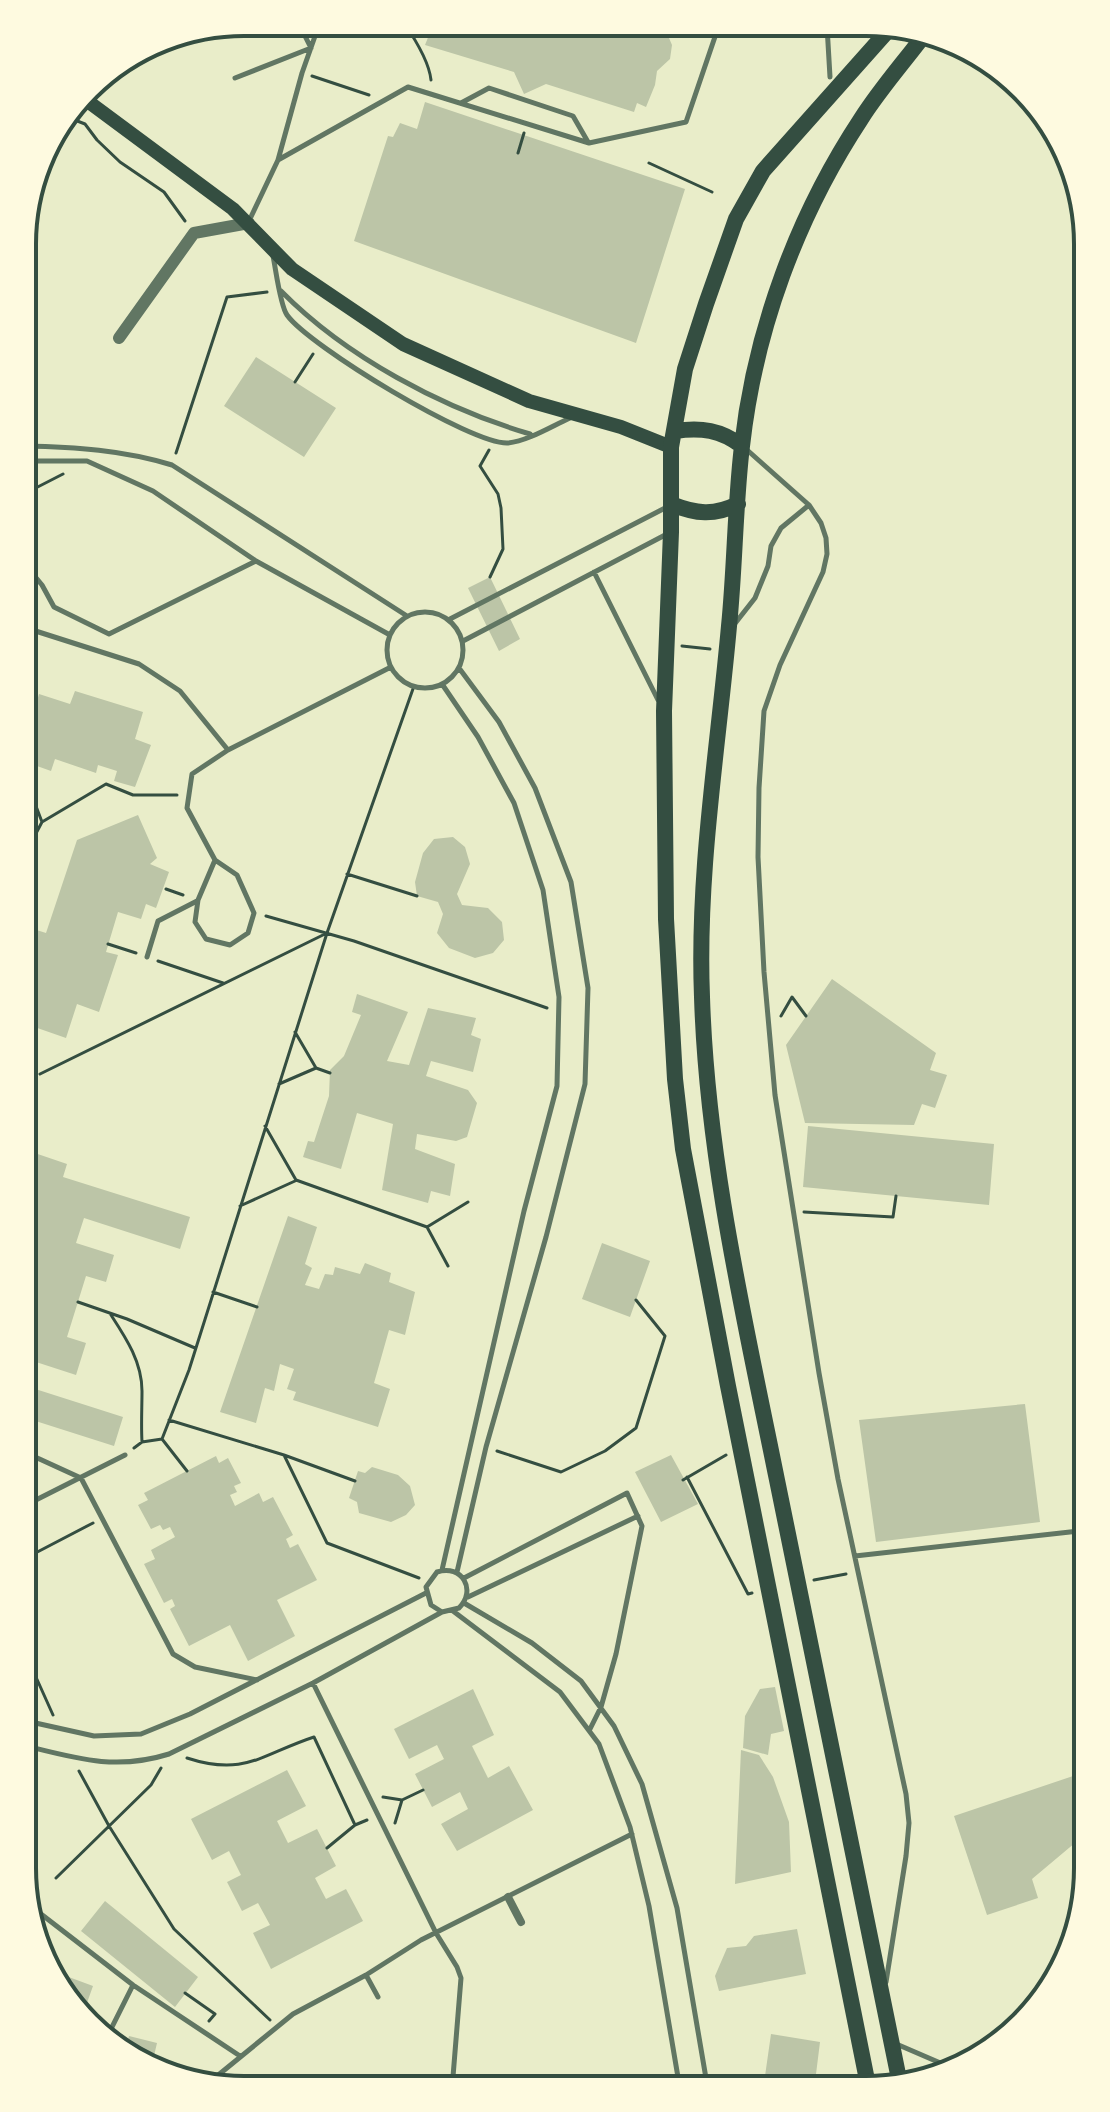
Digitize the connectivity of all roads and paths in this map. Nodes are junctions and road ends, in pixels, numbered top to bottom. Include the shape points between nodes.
1 (305, 36) edge
2 (315, 36) edge
3 (413, 36) edge
4 (715, 36) edge
5 (828, 36) edge
6 (882, 37) edge
7 (918, 43) edge
8 (311, 48) junction
9 (302, 73) junction
10 (830, 77) dead end
11 (235, 78) dead end
12 (432, 94) junction
13 (384, 100) junction
14 (460, 103) junction
15 (91, 104) edge
16 (77, 121) edge
17 (527, 124) junction
18 (589, 143) junction
19 (518, 153) dead end
20 (278, 160) junction
21 (649, 163) dead end
22 (712, 192) dead end
23 (249, 223) junction
24 (194, 233) junction
25 (271, 247) junction
26 (281, 290) junction
27 (119, 338) dead end
28 (320, 345) junction
29 (295, 382) dead end
30 (577, 415) junction
31 (532, 435) junction
32 (673, 439) junction
33 (495, 440) junction
34 (36, 446) edge
35 (742, 446) junction
36 (36, 461) edge
37 (87, 461) junction
38 (172, 465) junction
39 (36, 488) edge
40 (671, 504) junction
41 (738, 504) junction
42 (809, 505) junction
43 (671, 532) junction
44 (256, 561) junction
45 (594, 572) junction
46 (490, 577) dead end
47 (36, 578) edge
48 (407, 616) junction
49 (450, 619) junction
50 (36, 631) edge
51 (729, 632) junction
52 (390, 635) junction
53 (463, 641) junction
54 (665, 644) junction
55 (726, 651) junction
56 (391, 667) junction
57 (459, 668) junction
58 (442, 684) junction
59 (414, 686) junction
60 (664, 711) junction
61 (228, 750) junction
62 (189, 794) junction
63 (36, 806) edge
64 (42, 822) junction
65 (36, 833) edge
66 (215, 860) junction
67 (347, 874) junction
68 (417, 896) dead end
69 (198, 900) junction
70 (254, 913) junction
71 (327, 933) junction
72 (108, 944) dead end
73 (147, 957) junction
74 (223, 983) junction
75 (558, 1011) junction
76 (806, 1016) dead end
77 (295, 1032) junction
78 (769, 1037) junction
79 (316, 1068) junction
80 (330, 1073) dead end
81 (36, 1076) edge
82 (279, 1084) junction
83 (265, 1126) junction
84 (296, 1180) junction
85 (896, 1196) dead end
86 (468, 1202) dead end
87 (240, 1206) junction
88 (792, 1211) junction
89 (427, 1227) junction
90 (448, 1266) dead end
91 (213, 1292) junction
92 (636, 1300) dead end
93 (78, 1302) dead end
94 (257, 1307) dead end
95 (111, 1315) junction
96 (195, 1348) junction
97 (169, 1420) junction
98 (162, 1439) junction
99 (142, 1442) junction
100 (486, 1447) junction
101 (740, 1447) junction
102 (125, 1455) joint
103 (284, 1455) junction
104 (36, 1457) edge
105 (187, 1471) dead end
106 (81, 1478) junction
107 (355, 1481) dead end
108 (36, 1500) edge
109 (638, 1516) junction
110 (104, 1518) junction
111 (1074, 1532) edge
112 (36, 1553) edge
113 (855, 1556) junction
114 (442, 1570) junction
115 (457, 1572) junction
116 (464, 1578) junction
117 (428, 1581) junction
118 (426, 1593) junction
119 (748, 1594) dead end
120 (466, 1600) junction
121 (453, 1611) junction
122 (442, 1612) junction
123 (36, 1677) edge
124 (258, 1680) junction
125 (313, 1683) junction
126 (601, 1707) junction
127 (36, 1723) edge
128 (60, 1729) junction
129 (590, 1729) junction
130 (36, 1748) edge
131 (171, 1754) junction
132 (72, 1757) junction
133 (423, 1790) dead end
134 (368, 1794) junction
135 (402, 1800) junction
136 (377, 1814) junction
137 (355, 1825) junction
138 (109, 1826) junction
139 (632, 1834) junction
140 (390, 1839) junction
141 (327, 1848) dead end
142 (56, 1878) dead end
143 (508, 1897) junction
144 (41, 1914) edge
145 (521, 1922) dead end
146 (436, 1933) junction
147 (366, 1975) junction
148 (133, 1985) junction
149 (185, 1993) dead end
150 (378, 1997) dead end
151 (883, 2003) junction
152 (276, 2026) junction
153 (110, 2027) edge
154 (203, 2031) junction
155 (891, 2041) junction
156 (240, 2056) junction
157 (939, 2062) edge
158 (898, 2073) edge
159 (219, 2074) edge
160 (453, 2076) edge
161 (678, 2076) edge
162 (706, 2076) edge
163 (866, 2076) edge

1 - 8 lane
2 - 8 lane
3 - 12 path via 430,72
4 - 18 lane via 686,122
5 - 10 lane
6 - 32 highway via 763,171 736,219 685,369
7 - 35 highway via 861,119 806,216 772,304
8 - 9 lane
8 - 11 lane
9 - 13 path
9 - 20 lane
12 - 13 lane via 408,87
12 - 14 lane
13 - 20 lane
14 - 17 lane
14 - 18 lane via 489,88 573,116
15 - 23 main road
16 - 24 path via 120,162 164,192
17 - 18 lane
17 - 19 path
20 - 23 lane
21 - 22 path
23 - 24 street
23 - 25 main road
24 - 27 street
25 - 26 lane
25 - 30 main road via 292,269 403,344 529,401
26 - 28 lane via 285,314
26 - 31 lane via 353,350 422,391 487,422
26 - 38 path via 227,297
28 - 29 path
28 - 33 lane via 425,410
30 - 31 lane
30 - 32 main road
31 - 33 lane via 508,443
32 - 35 highway via 693,428 729,436
32 - 40 highway
33 - 46 path via 480,466 501,508 503,549
34 - 38 lane via 137,454
35 - 41 highway
35 - 42 lane
36 - 37 lane
37 - 39 path
37 - 44 lane via 166,498
38 - 48 lane
40 - 41 highway via 699,513
40 - 43 highway
40 - 49 lane
41 - 51 highway
42 - 51 lane via 781,528 755,598
42 - 78 lane via 826,538 825,563 764,711 760,750 758,857
43 - 45 lane
43 - 54 highway
44 - 47 lane via 109,634 54,607
44 - 52 lane
45 - 53 lane
45 - 60 lane
48 - 49 lane via 431,612
48 - 52 lane
49 - 53 lane
50 - 61 lane via 139,664 180,691
51 - 55 highway
52 - 56 lane
53 - 57 lane
54 - 55 path
54 - 60 highway
55 - 151 highway via 702,925 701,997 716,1147 739,1296
56 - 59 lane
56 - 61 lane
57 - 58 lane
57 - 100 lane via 499,722 535,788 571,882 588,988 585,1084
58 - 59 lane
58 - 75 lane via 514,803 543,890
59 - 67 path
60 - 101 highway via 666,919 675,1079 692,1202
61 - 62 lane via 192,774
62 - 64 path via 133,795 106,784
62 - 66 lane via 187,808
63 - 64 path
64 - 65 path
66 - 69 lane
66 - 70 lane via 237,875
67 - 68 path
67 - 71 path
69 - 70 lane via 195,922 200,931 206,939 230,945 248,933
69 - 73 lane via 158,921
70 - 71 path
71 - 74 path
71 - 75 path
71 - 77 path
72 - 73 path
73 - 74 path
74 - 81 path
75 - 114 lane via 557,1086
76 - 78 path via 792,997
77 - 79 path
77 - 82 path
78 - 88 lane
79 - 80 path
79 - 82 path
82 - 83 path
83 - 84 path
83 - 87 path
84 - 87 path
84 - 89 path
85 - 88 path via 893,1217
86 - 89 path
87 - 91 path
88 - 113 lane
89 - 90 path
91 - 94 path
91 - 96 path
92 - 100 path via 665,1336 636,1428 605,1451 561,1472
93 - 95 path
95 - 96 path
95 - 99 path via 138,1364
96 - 97 path
97 - 98 path
97 - 103 path
98 - 99 path
98 - 105 path
99 - 102 path
100 - 115 lane
101 - 119 path via 685,1478
101 - 163 highway
102 - 106 lane
103 - 107 path
103 - 117 path via 327,1543
104 - 106 lane
106 - 108 lane
106 - 110 lane
109 - 116 lane via 627,1493
109 - 120 lane
109 - 126 lane via 642,1526
110 - 112 path
110 - 124 lane via 173,1654 195,1667
111 - 113 lane
113 - 151 lane via 909,1823
114 - 115 lane
114 - 117 lane
115 - 116 lane
116 - 120 lane
117 - 118 lane
118 - 122 lane
118 - 124 lane
120 - 121 lane
120 - 126 lane via 581,1681
121 - 122 lane
121 - 129 lane via 560,1692
122 - 125 lane
123 - 128 path
124 - 128 lane via 141,1734 94,1736
125 - 131 lane
125 - 134 lane
126 - 129 lane
126 - 162 lane via 642,1784 658,1839 677,1908
127 - 128 lane
129 - 139 lane
130 - 132 lane
131 - 132 lane via 120,1764
131 - 137 path via 212,1766 245,1765 314,1737
131 - 138 path via 151,1785
132 - 138 path
133 - 135 path
134 - 135 path
134 - 136 lane
135 - 140 path
136 - 137 path
136 - 140 lane
137 - 141 path
138 - 142 path
138 - 152 path via 174,1929
139 - 143 lane
139 - 161 lane
140 - 146 lane
143 - 145 street
143 - 146 lane
144 - 148 lane
146 - 147 lane
146 - 160 lane via 461,1978
147 - 150 lane
147 - 152 lane
148 - 153 lane
148 - 154 lane
149 - 154 path via 215,2014
151 - 155 highway
152 - 156 lane
154 - 156 lane
155 - 157 lane
155 - 158 highway
156 - 159 lane

